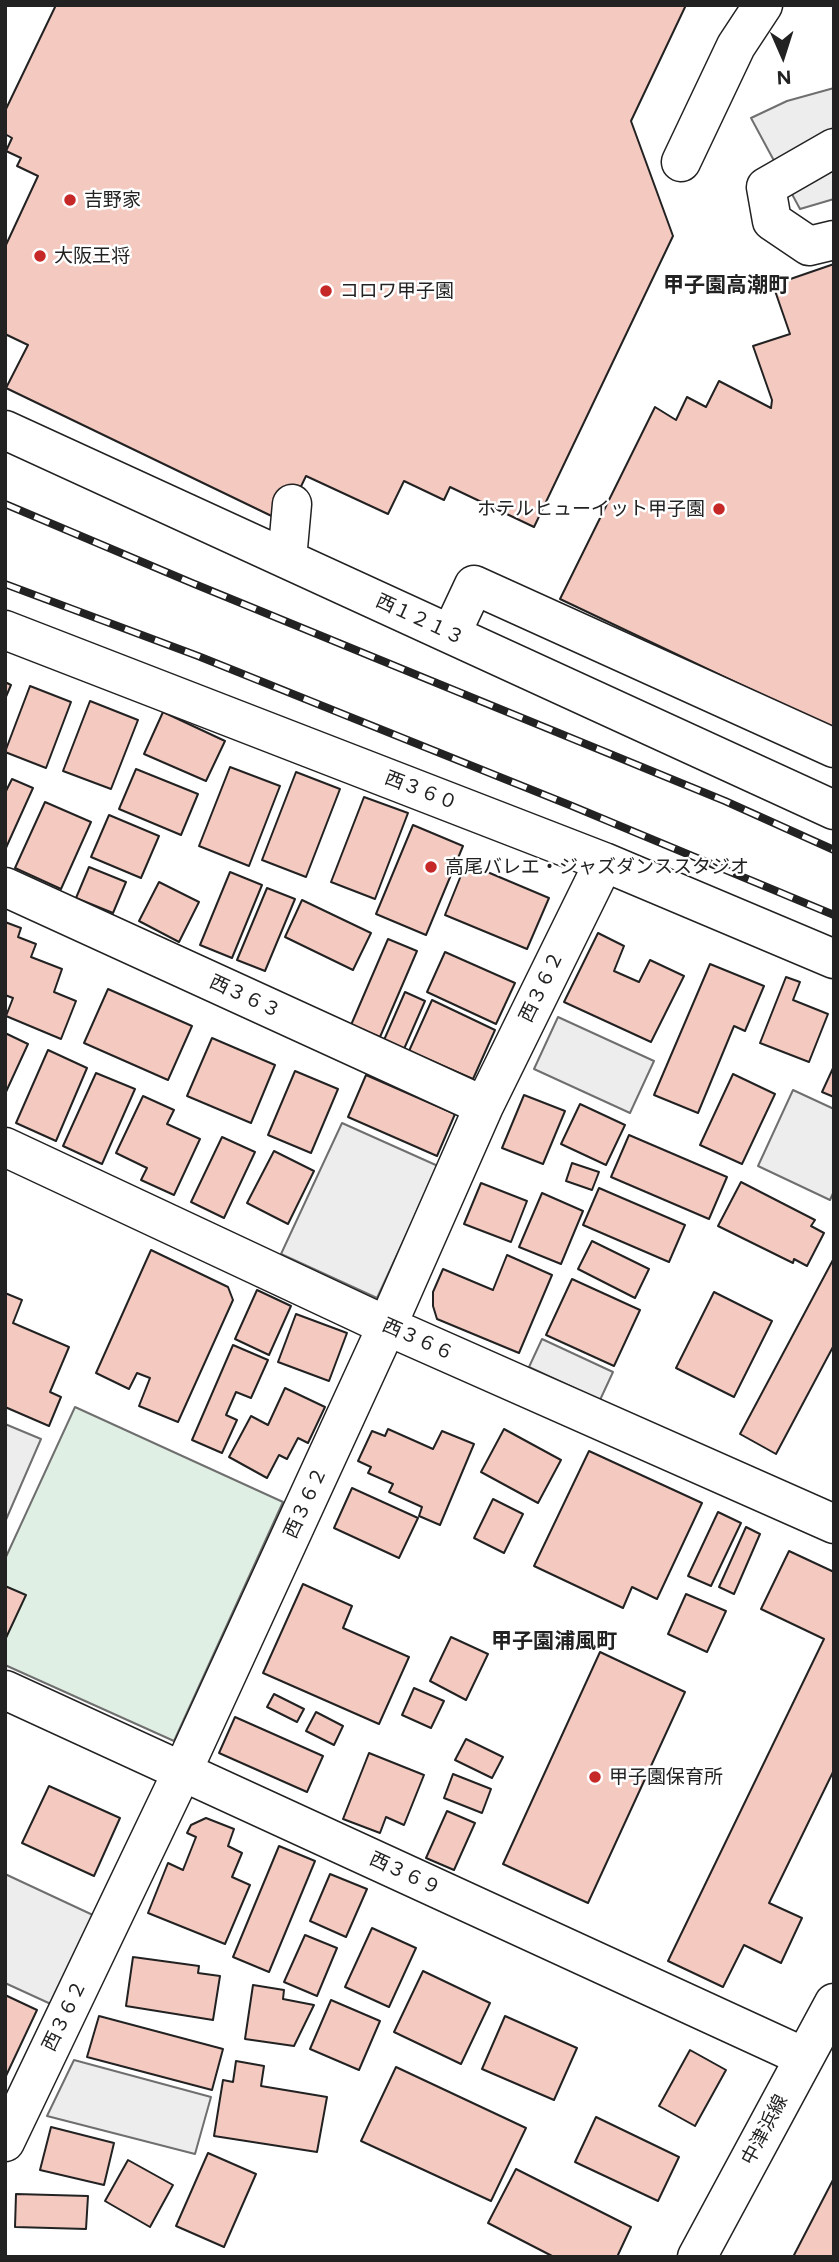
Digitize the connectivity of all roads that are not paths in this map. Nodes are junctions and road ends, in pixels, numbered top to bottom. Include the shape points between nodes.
1 (763, 5) edge
2 (834, 148) edge
3 (681, 162) dead end
4 (834, 240) edge
5 (5, 430) edge
6 (292, 504) dead end
7 (287, 559) junction
8 (5, 631) edge
9 (451, 634) junction
10 (834, 748) edge
11 (834, 810) edge
12 (604, 862) junction
13 (5, 887) edge
14 (834, 959) edge
15 (484, 1106) junction
16 (5, 1147) edge
17 (387, 1326) junction
18 (834, 1524) edge
19 (5, 1690) edge
20 (182, 1772) junction
21 (834, 2003) edge
22 (804, 2057) junction
23 (5, 2142) edge
24 (697, 2257) edge

1 - 3 street via 736,47
2 - 4 street via 766,187 772,221 809,246
5 - 7 street, 西１２１３
6 - 7 street
7 - 9 street, 西１２１３
8 - 12 street, 西３６０
9 - 10 street via 474,585
9 - 11 street, 西１２１３
12 - 14 street, 西３６０
12 - 15 street, 西３６２
13 - 15 street, 西３６３
15 - 17 street, 西３６２
16 - 17 street, 西３６６
17 - 18 street, 西３６６
17 - 20 street, 西３６２
19 - 20 street, 西３６９
20 - 22 street, 西３６９
20 - 23 street, 西３６２
21 - 22 street, 中津浜線
22 - 24 street, 中津浜線

